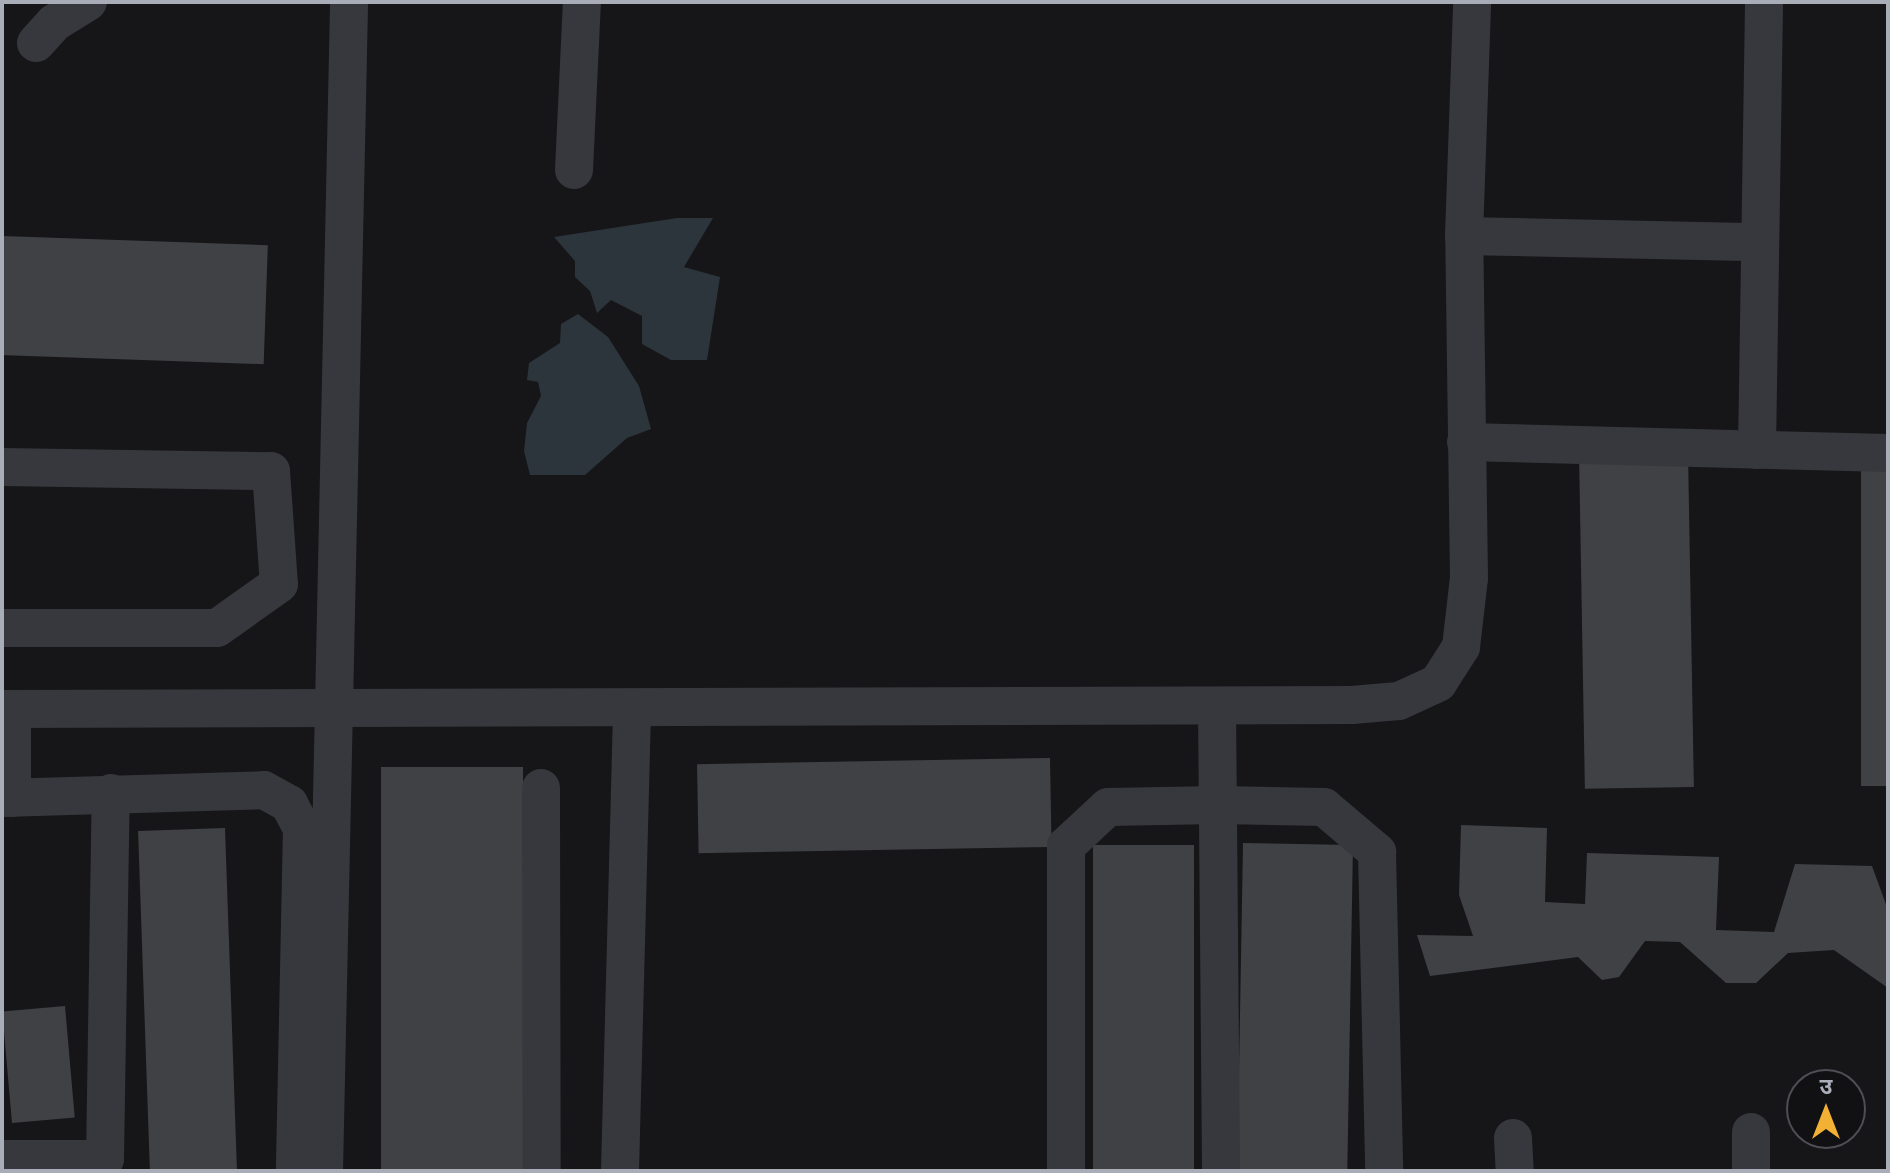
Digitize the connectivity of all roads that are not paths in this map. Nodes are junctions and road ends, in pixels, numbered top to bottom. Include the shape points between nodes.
1 (88, 2) edge
2 (349, 2) edge
3 (582, 2) edge
4 (1472, 2) edge
5 (1764, 2) edge
6 (36, 43) dead end
7 (574, 170) dead end
8 (1464, 236) junction
9 (1759, 242) junction
10 (1466, 442) junction
11 (1757, 450) junction
12 (1888, 453) edge
13 (2, 467) edge
14 (2, 628) edge
15 (1217, 706) junction
16 (7, 709) edge
17 (330, 709) junction
18 (632, 710) junction
19 (541, 788) dead end
20 (111, 793) junction
21 (7, 798) edge
22 (1218, 805) junction
23 (1751, 1132) dead end
24 (2, 1159) edge
25 (295, 1171) edge
26 (324, 1171) edge
27 (542, 1171) edge
28 (620, 1171) edge
29 (1066, 1171) edge
30 (1221, 1171) edge
31 (1384, 1171) edge
32 (1751, 1171) edge

1 - 6 street via 54,23
2 - 17 street
3 - 7 street
4 - 8 street
5 - 9 street
8 - 9 street
8 - 10 street
9 - 11 street
10 - 11 street
10 - 15 street via 1466,606 1461,647 1438,683 1399,701
11 - 12 street
13 - 14 street via 271,471 279,584 217,628
15 - 18 street
15 - 22 street
16 - 17 street
16 - 21 street
17 - 18 street
17 - 26 street
18 - 28 street
19 - 27 street
20 - 21 street
20 - 24 street via 105,1159
20 - 25 street via 264,790 289,804 302,828
22 - 29 street via 1108,807 1066,846
22 - 30 street
22 - 31 street via 1324,807 1377,852
23 - 32 street

